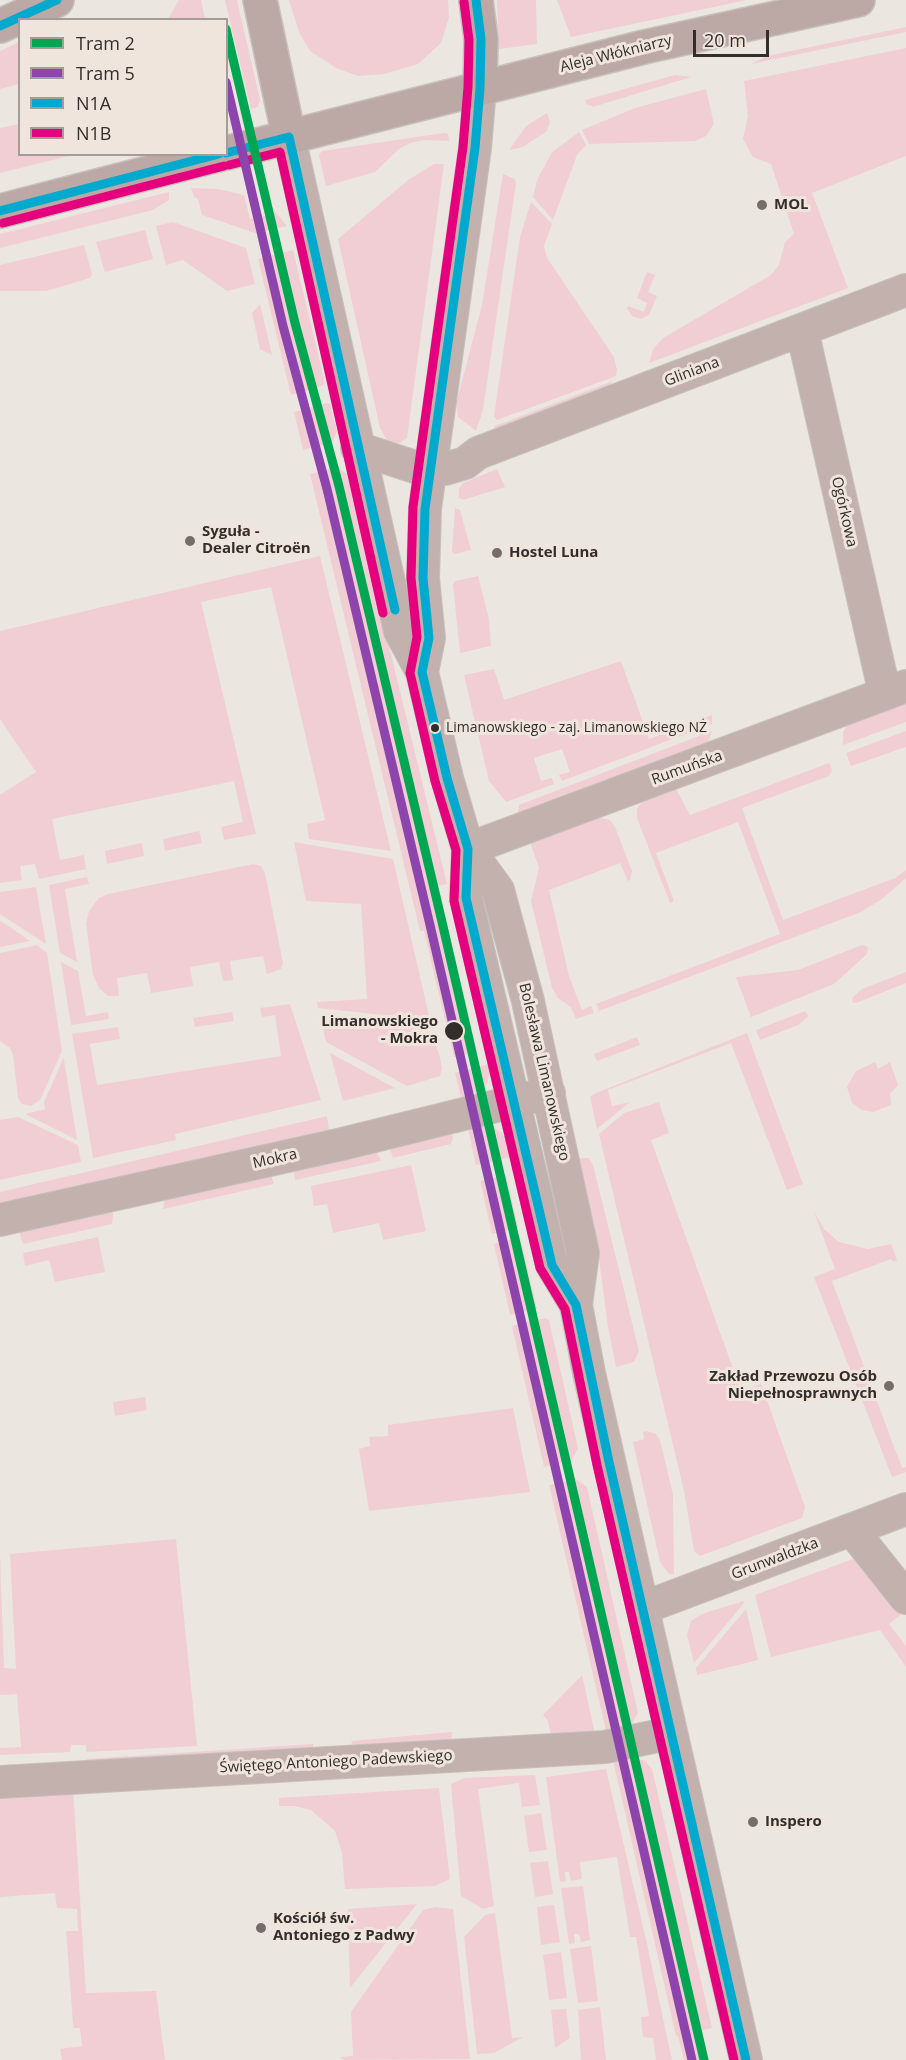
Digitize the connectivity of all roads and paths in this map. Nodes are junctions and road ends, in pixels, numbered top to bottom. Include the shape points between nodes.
1 (57, 0) edge
2 (260, 0) edge
3 (476, 0) edge
4 (858, 0) edge
5 (0, 26) edge
6 (480, 88) junction
7 (289, 137) junction
8 (228, 152) edge
9 (213, 156) edge
10 (0, 211) edge
11 (906, 290) edge
12 (802, 330) junction
13 (437, 416) junction
14 (357, 448) junction
15 (478, 453) junction
16 (430, 470) junction
17 (422, 672) junction
18 (895, 690) edge
19 (468, 849) junction
20 (549, 1093) junction
21 (514, 1101) junction
22 (0, 1220) edge
23 (576, 1305) junction
24 (906, 1509) edge
25 (852, 1530) junction
26 (906, 1598) edge
27 (643, 1608) junction
28 (670, 1733) junction
29 (0, 1782) edge
30 (746, 2060) edge

1 - 5 main road
2 - 7 main road
3 - 6 main road via 481,39
4 - 6 main road, Aleja Włókniarzy via 718,29
6 - 7 main road, Aleja Włókniarzy
6 - 13 street, Bolesława Limanowskiego
7 - 8 main road
7 - 14 street, Bolesława Limanowskiego
9 - 10 main road
11 - 12 street, Gliniana
12 - 15 street, Gliniana
12 - 18 street, Ogórkowa
13 - 15 street via 459,442
13 - 16 street, Bolesława Limanowskiego
14 - 16 street, Gliniana
14 - 17 street, Bolesława Limanowskiego via 400,631
15 - 16 street, Gliniana via 465,463
16 - 17 street, Bolesława Limanowskiego via 423,531 429,638
17 - 19 street, Bolesława Limanowskiego
18 - 19 street, Rumuńska
19 - 20 street, Bolesława Limanowskiego via 498,890
19 - 21 street, Bolesława Limanowskiego via 466,898
20 - 21 street, Mokra
20 - 23 street, Bolesława Limanowskiego via 583,1253
21 - 22 street, Mokra
21 - 23 street, Bolesława Limanowskiego via 552,1265
23 - 27 street, Bolesława Limanowskiego
24 - 25 street, Grunwaldzka
25 - 26 street
25 - 27 street, Grunwaldzka
27 - 28 street, Bolesława Limanowskiego
28 - 29 street, Świętego Antoniego Padewskiego via 605,1747
28 - 30 street, Bolesława Limanowskiego

